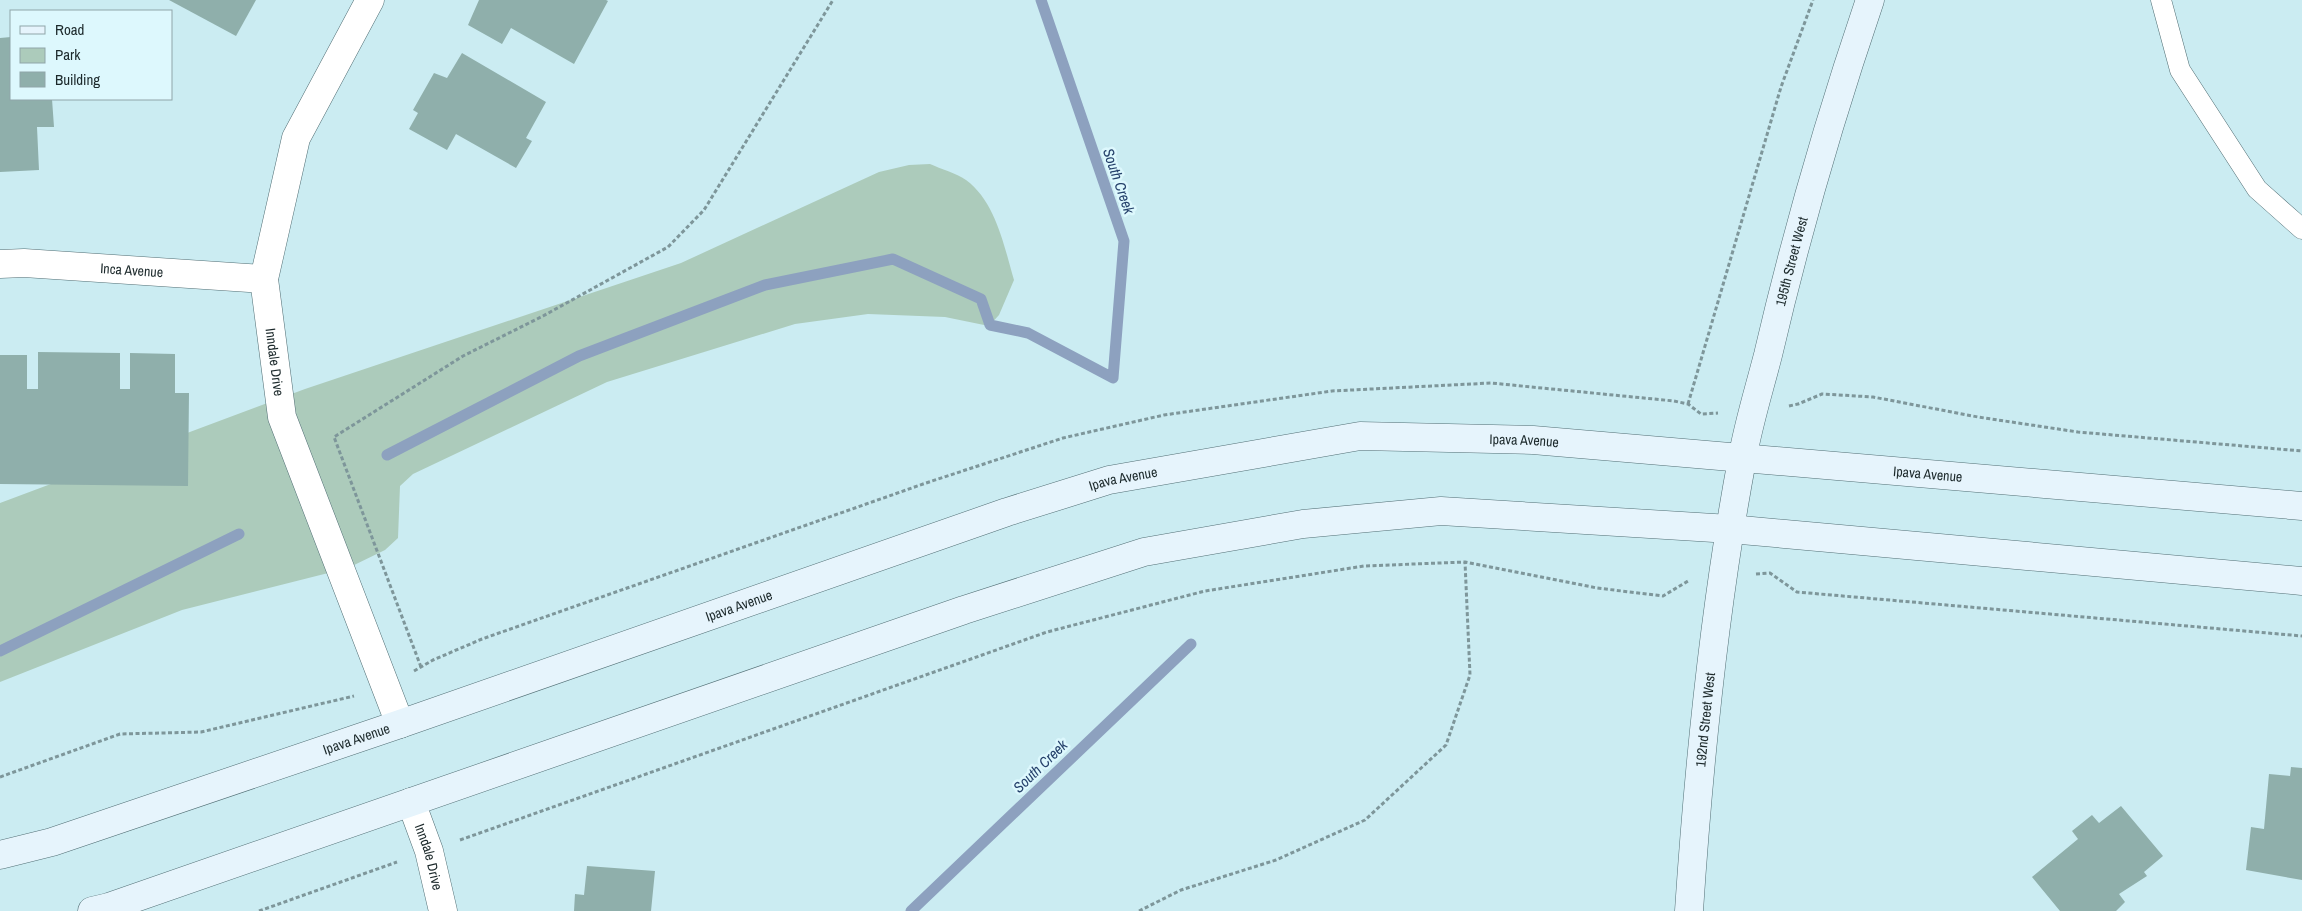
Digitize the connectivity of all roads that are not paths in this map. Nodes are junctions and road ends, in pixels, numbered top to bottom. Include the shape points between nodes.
1 (370, 0) edge
2 (1870, 0) edge
3 (2161, 0) edge
4 (2302, 229) edge
5 (0, 264) edge
6 (264, 279) junction
7 (1742, 456) junction
8 (2302, 506) edge
9 (1730, 529) junction
10 (2302, 581) edge
11 (400, 724) junction
12 (411, 802) junction
13 (0, 855) edge
14 (92, 911) edge
15 (443, 911) edge
16 (1689, 911) edge

1 - 6 street, Inndale Drive via 296,138
2 - 7 street, 195th Street West via 1791,256
3 - 4 lane via 2180,70 2257,189
5 - 6 street, Inca Avenue
6 - 11 street, Inndale Drive via 282,417
7 - 8 street, Ipava Avenue
7 - 9 street, 195th Street West
7 - 11 street, Ipava Avenue via 1533,440 1360,436 1109,480 1007,512
9 - 10 street
9 - 12 street via 1441,511 1304,524 1144,552 945,616
9 - 16 street, 192nd Street West via 1698,784
11 - 13 street, Ipava Avenue via 52,842
12 - 14 street
12 - 15 street, Inndale Drive via 429,851

